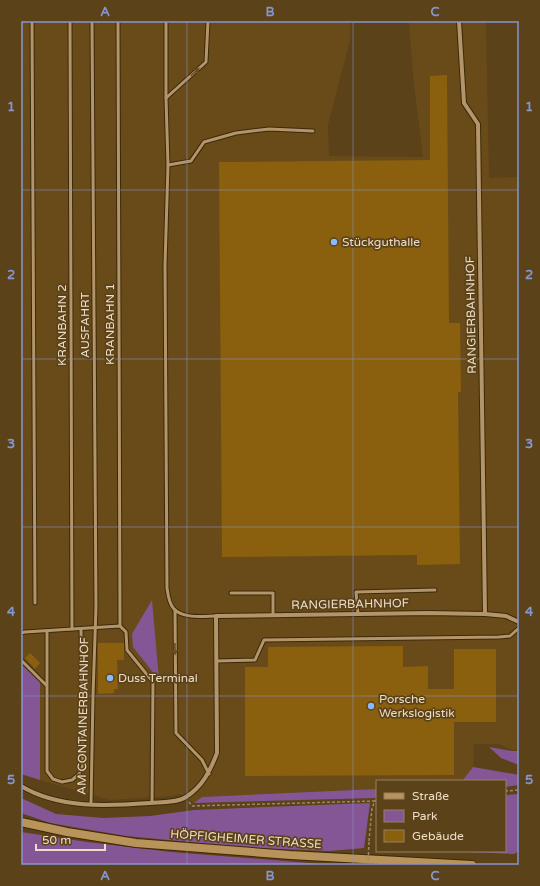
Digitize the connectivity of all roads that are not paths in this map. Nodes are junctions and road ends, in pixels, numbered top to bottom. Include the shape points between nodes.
1 (32, 21) edge
2 (70, 21) edge
3 (92, 21) edge
4 (118, 21) edge
5 (166, 21) edge
6 (208, 21) edge
7 (458, 21) edge
8 (166, 98) junction
9 (313, 131) dead end
10 (168, 165) junction
11 (435, 590) dead end
12 (231, 593) dead end
13 (35, 603) dead end
14 (175, 610) junction
15 (358, 614) junction
16 (485, 614) junction
17 (273, 615) junction
18 (216, 616) junction
19 (519, 622) edge
20 (120, 626) junction
21 (96, 628) junction
22 (519, 628) edge
23 (72, 629) junction
24 (81, 629) junction
25 (47, 631) junction
26 (21, 633) edge
27 (21, 660) edge
28 (216, 661) junction
29 (46, 685) junction
30 (209, 774) junction
31 (21, 786) edge
32 (152, 803) junction
33 (91, 804) junction
34 (21, 822) edge
35 (472, 865) edge

1 - 13 lane
2 - 23 lane, KRANBAHN 2
3 - 21 lane, AUSFAHRT
4 - 20 lane, KRANBAHN 1
5 - 8 lane
8 -> 6 lane via 206,62
7 - 16 street, RANGIERBAHNHOF via 464,103 478,124
8 - 10 lane
9 - 10 lane via 269,129 236,133 204,142 191,161
10 - 14 lane via 165,265 167,588
11 - 15 lane via 356,592
12 - 17 lane via 273,593
14 - 18 lane via 185,615
14 -> 30 lane via 176,733 202,760
15 - 16 street, RANGIERBAHNHOF
15 - 17 street, RANGIERBAHNHOF
16 - 19 street, RANGIERBAHNHOF via 506,616
17 - 18 street, RANGIERBAHNHOF
18 - 28 street
20 - 21 lane
20 - 32 lane via 126,632 128,650 153,682
21 - 24 lane
21 - 33 lane, AM CONTAINERBAHNHOF
22 - 28 lane via 510,636 499,637 264,640 255,660
23 - 24 lane
23 - 25 lane
24 - 29 lane via 83,765 79,774 72,780 62,782 53,779 47,771
25 - 26 lane
25 - 29 lane
27 - 29 lane
28 - 30 street via 217,753
30 - 32 street, AM CONTAINERBAHNHOF via 185,798
31 - 33 street, AM CONTAINERBAHNHOF via 61,801
32 - 33 street, AM CONTAINERBAHNHOF
34 - 35 main road, HÖPFIGHEIMER STRASSE via 136,843 290,856

